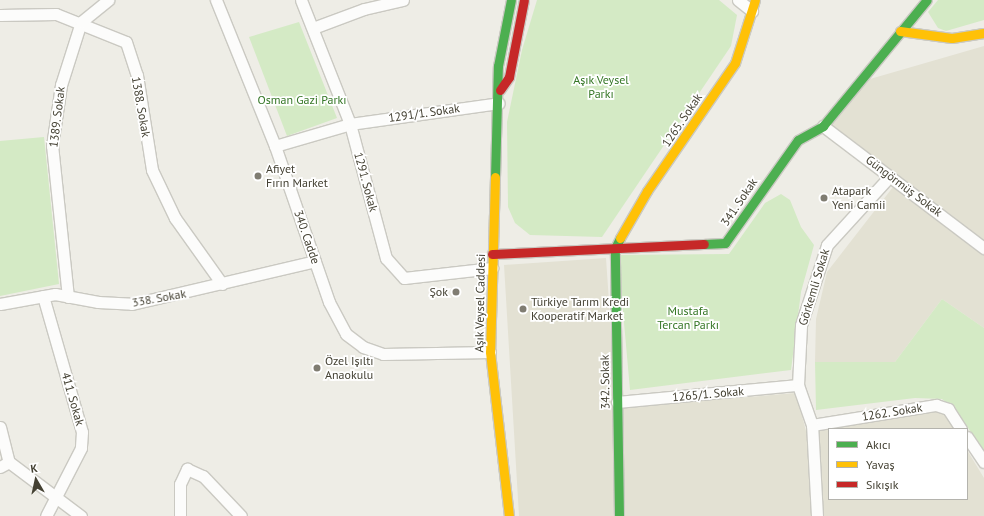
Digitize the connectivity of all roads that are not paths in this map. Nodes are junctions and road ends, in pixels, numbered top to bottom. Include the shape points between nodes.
1 (108, 0) edge
2 (216, 0) edge
3 (301, 0) edge
4 (403, 0) edge
5 (511, 0) edge
6 (524, 0) edge
7 (738, 0) edge
8 (922, 1) edge
9 (754, 5) edge
10 (0, 15) edge
11 (82, 22) junction
12 (313, 28) junction
13 (900, 31) junction
14 (984, 33) edge
15 (500, 90) junction
16 (499, 102) junction
17 (350, 124) junction
18 (823, 126) junction
19 (275, 146) junction
20 (890, 176) junction
21 (616, 248) junction
22 (984, 248) edge
23 (492, 254) junction
24 (315, 261) junction
25 (492, 268) junction
26 (222, 284) junction
27 (43, 296) junction
28 (68, 297) junction
29 (0, 304) edge
30 (490, 352) junction
31 (798, 385) junction
32 (617, 402) junction
33 (812, 424) junction
34 (0, 427) edge
35 (960, 428) edge
36 (968, 438) edge
37 (984, 462) edge
38 (5, 465) edge
39 (57, 500) junction
40 (46, 516) edge
41 (81, 516) edge
42 (180, 516) edge
43 (241, 516) edge
44 (509, 516) edge
45 (619, 516) edge
46 (817, 516) edge

1 - 11 street
2 - 19 street, 340. Cadde
3 - 12 street, 1291. Sokak
4 - 12 street via 364,9
5 - 15 street, Aşık Veysel Caddesi via 498,66
6 - 15 street, Aşık Veysel Caddesi via 509,77
7 - 9 street
8 - 13 street, 341. Sokak
9 - 21 street, 1265. Sokak via 735,63 648,191
10 - 11 street, 1388. Sokak via 56,14
11 - 26 street, 1388. Sokak via 126,42 137,75 152,170 175,218
11 - 28 street, 1389. Sokak via 60,85 52,146
12 - 17 street, 1291. Sokak
13 - 14 street via 952,38
13 - 18 street, 341. Sokak
15 - 16 street, Aşık Veysel Caddesi
16 - 17 street, 1291/1. Sokak
16 - 23 street, Aşık Veysel Caddesi
17 - 19 street, 1291/1. Sokak
17 - 25 street, 1291. Sokak via 386,258 404,278
18 - 20 street, Güngörmüş Sokak
18 - 21 street, 341. Sokak via 798,140 725,244
19 - 24 street, 340. Cadde
20 - 22 street, Güngörmüş Sokak
20 - 31 street, Görkemli Sokak via 827,245 801,325
21 - 23 street, 341. Sokak
21 - 32 street, 342. Sokak
23 - 25 street, Aşık Veysel Caddesi
24 - 26 street, 338. Sokak
24 - 30 street, 340. Cadde via 329,302 346,334 363,347 383,354
25 - 30 street, Aşık Veysel Caddesi
26 - 28 street, 338. Sokak via 132,304
27 - 28 street, 338. Sokak
27 - 29 street, 338. Sokak
27 - 39 street, 411. Sokak via 82,432 81,448 66,474
30 - 44 street, Aşık Veysel Caddesi
31 - 32 street, 1265/1. Sokak
31 - 33 street, Görkemli Sokak
32 - 45 street, 342. Sokak
33 - 35 street, 1262. Sokak via 936,405 948,409
33 - 46 street, Görkemli Sokak
34 - 38 street
36 - 37 street
38 - 39 street
39 - 40 street, 411. Sokak
39 - 41 street
42 - 43 street via 180,484 187,469 203,476

